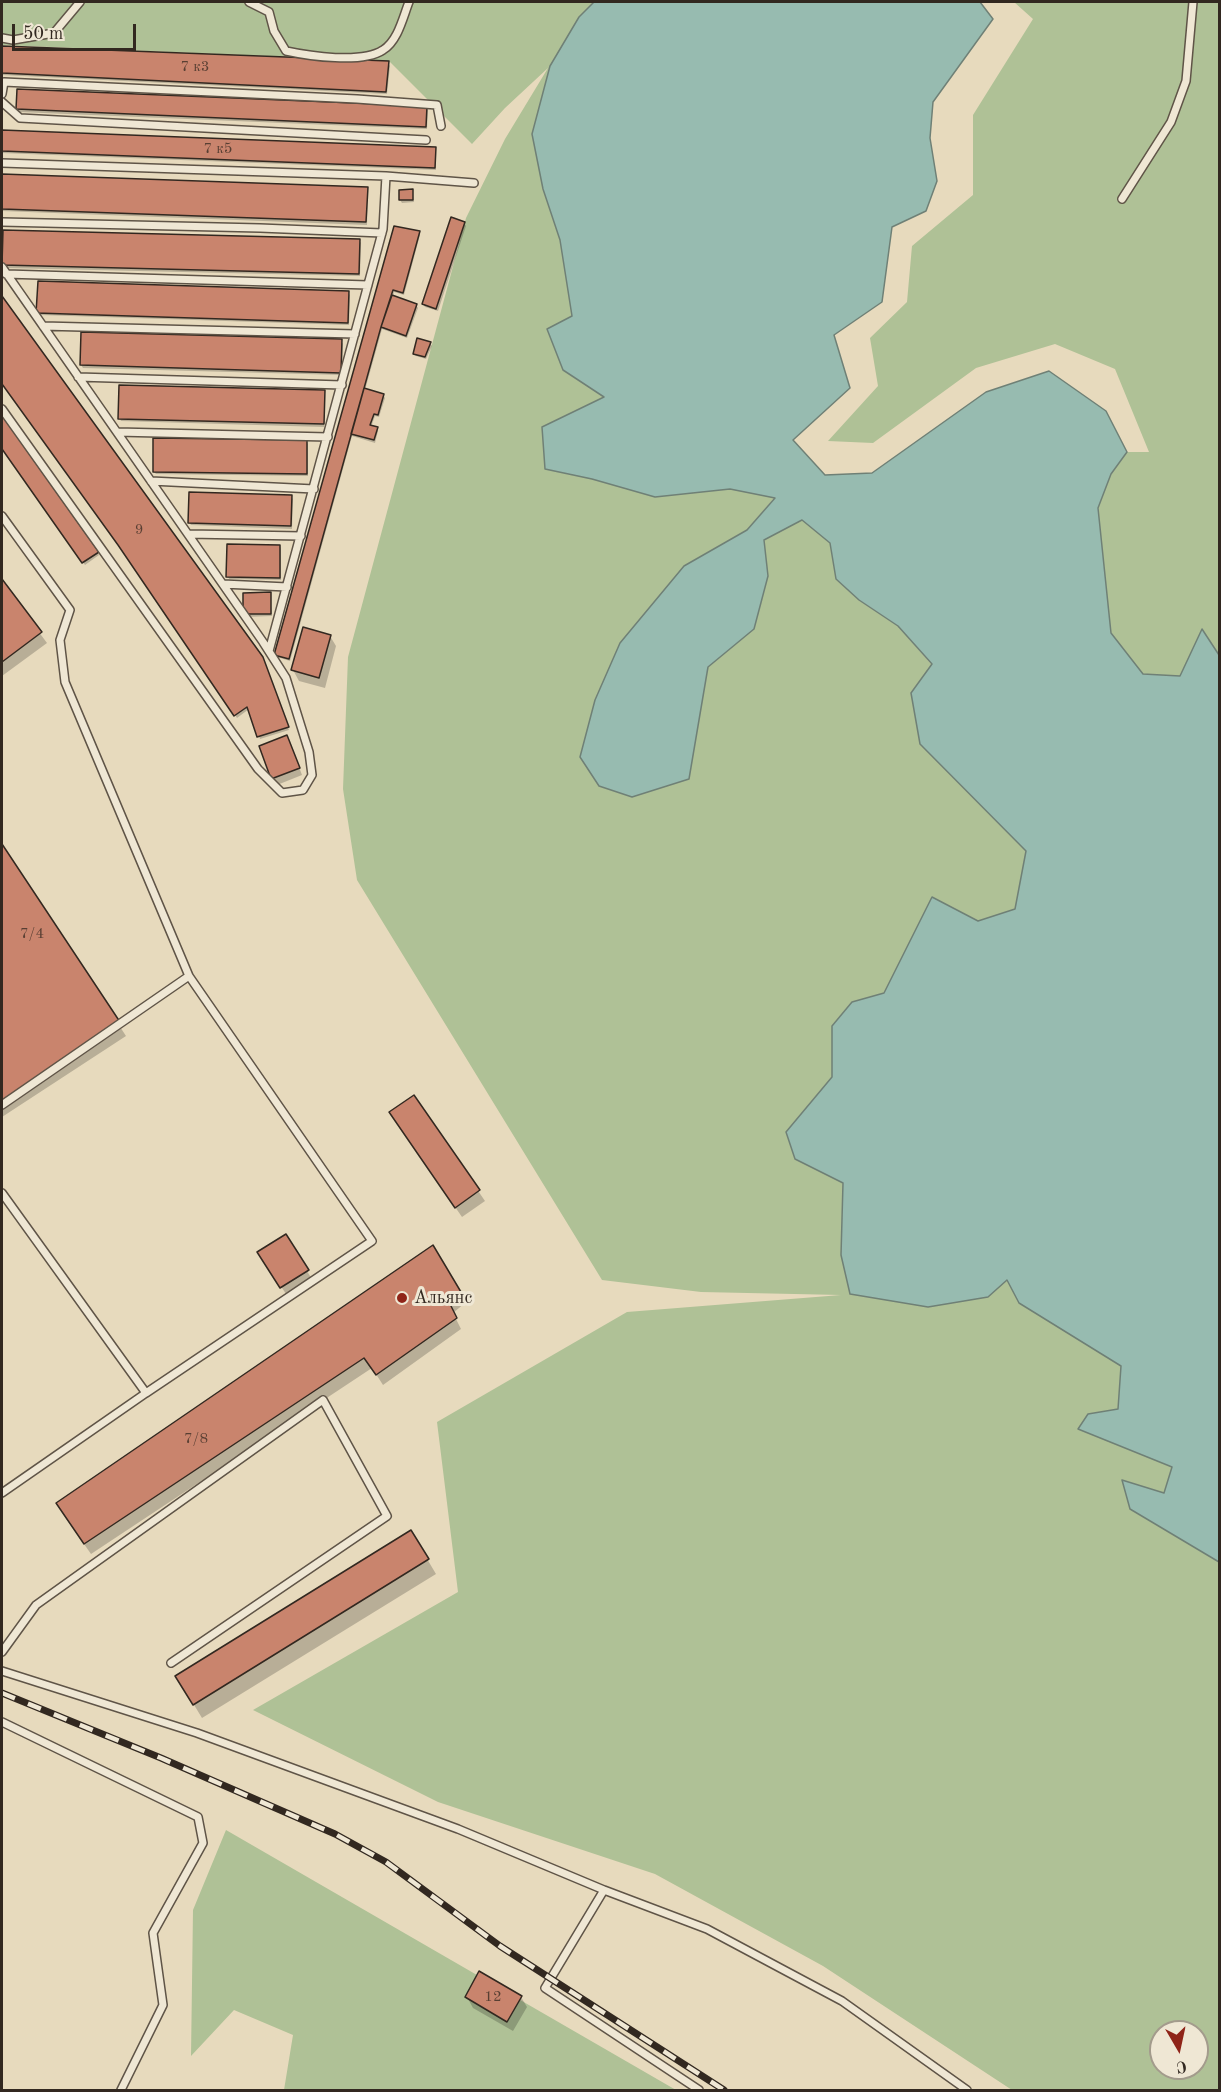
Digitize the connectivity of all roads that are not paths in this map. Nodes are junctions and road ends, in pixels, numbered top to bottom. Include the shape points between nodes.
1 (80, 2) edge
2 (249, 2) edge
3 (410, 2) edge
4 (1193, 2) edge
5 (2, 38) edge
6 (2, 94) edge
7 (2, 102) edge
8 (441, 126) dead end
9 (426, 141) dead end
10 (2, 163) edge
11 (386, 176) junction
12 (474, 183) dead end
13 (1122, 200) dead end
14 (2, 222) edge
15 (382, 233) junction
16 (2, 267) edge
17 (6, 274) junction
18 (368, 285) junction
19 (43, 326) junction
20 (356, 334) junction
21 (78, 377) junction
22 (342, 385) junction
23 (2, 409) edge
24 (117, 432) junction
25 (328, 437) junction
26 (151, 481) junction
27 (314, 489) junction
28 (2, 516) edge
29 (188, 534) junction
30 (301, 536) junction
31 (223, 585) junction
32 (286, 587) junction
33 (269, 651) junction
34 (189, 976) junction
35 (2, 1105) edge
36 (2, 1193) edge
37 (146, 1393) junction
38 (2, 1494) edge
39 (2, 1652) edge
40 (171, 1663) dead end
41 (2, 1671) edge
42 (2, 1722) edge
43 (604, 1890) junction
44 (121, 2091) edge
45 (699, 2091) edge
46 (967, 2091) edge

1 - 5 lane via 54,33 13,40
2 - 3 lane via 269,12 274,31 286,51 321,58 382,51 395,38
4 - 13 lane via 1186,81 1171,122
6 - 8 lane via 4,81 357,99 437,105
7 - 9 lane via 20,118
10 - 11 lane
11 - 12 lane
11 - 15 lane
14 - 15 lane
15 - 18 lane
16 - 17 lane
17 - 18 lane
17 - 19 lane
18 - 20 lane
19 - 20 lane
19 - 21 lane
20 - 22 lane
21 - 22 lane
21 - 24 lane
22 - 25 lane
23 - 33 lane via 258,769 282,793 303,790 312,775 309,752 286,678
24 - 25 lane
24 - 26 lane
25 - 27 lane
26 - 27 lane
26 - 29 lane
27 - 30 lane
28 - 34 lane via 70,610 60,640 65,682
29 - 30 lane
29 - 31 lane
30 - 32 lane
31 - 32 lane
31 - 33 lane
32 - 33 lane
34 - 35 lane
34 - 37 lane via 372,1241
36 - 37 lane
37 - 38 lane
39 - 40 lane via 36,1605 323,1400 387,1516
41 - 43 lane via 198,1733 458,1829
42 - 44 lane via 198,1817 203,1843 153,1933 163,2005
43 - 45 lane via 545,1988
43 - 46 lane via 707,1929 842,2001

